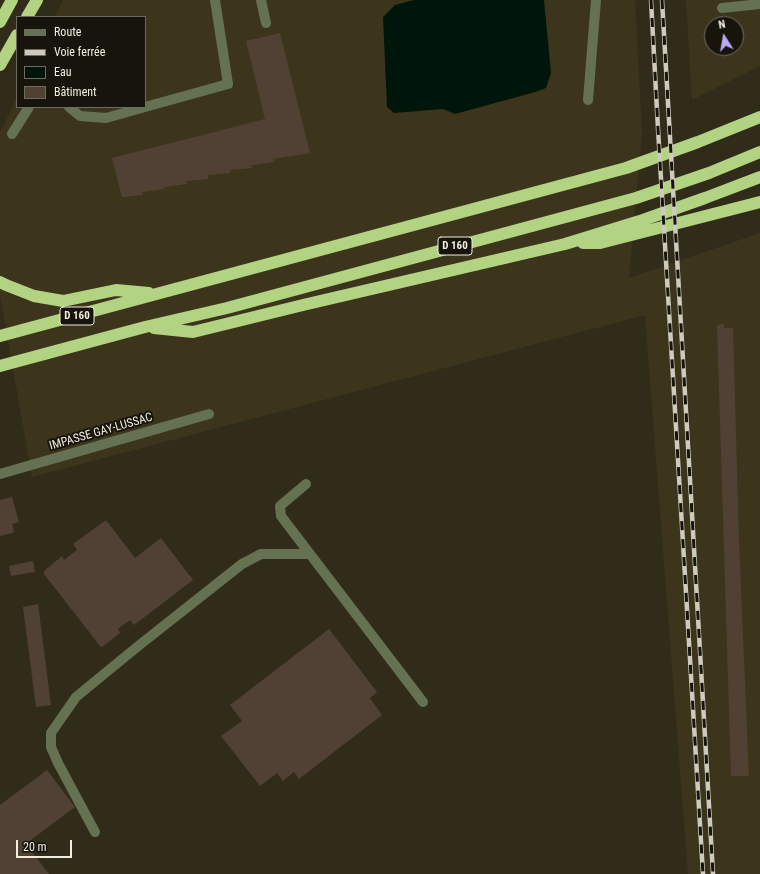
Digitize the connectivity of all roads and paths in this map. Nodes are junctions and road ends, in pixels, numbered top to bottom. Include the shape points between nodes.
1 (12, 0) edge
2 (37, 0) edge
3 (216, 0) edge
4 (261, 0) edge
5 (596, 0) edge
6 (760, 4) edge
7 (722, 8) dead end
8 (28, 16) edge
9 (0, 22) edge
10 (266, 23) dead end
11 (16, 37) edge
12 (0, 65) edge
13 (588, 100) dead end
14 (146, 107) edge
15 (28, 108) edge
16 (70, 108) edge
17 (141, 108) edge
18 (760, 117) edge
19 (12, 134) dead end
20 (760, 152) edge
21 (760, 177) edge
22 (760, 202) edge
23 (566, 244) junction
24 (0, 282) edge
25 (154, 294) junction
26 (145, 327) junction
27 (0, 336) edge
28 (0, 366) edge
29 (209, 414) dead end
30 (0, 474) edge
31 (306, 484) dead end
32 (310, 554) junction
33 (422, 702) dead end
34 (95, 832) dead end

1 - 9 highway
2 - 8 highway
3 - 14 street via 228,84
4 - 10 street
5 - 13 street
6 - 7 street
11 - 12 highway
15 - 19 street
16 - 17 street via 80,116 106,118
18 - 25 highway, D 160 via 626,168
20 - 26 highway, D 160 via 636,198 227,308
21 - 23 highway via 643,220
22 - 23 highway via 600,243
23 - 26 highway via 193,332
24 - 25 highway via 34,296 63,301 116,290
25 - 27 highway, D 160
26 - 28 highway, D 160
29 - 30 street, IMPASSE GAY-LUSSAC
31 - 32 street via 280,506 281,516
32 - 33 street
32 - 34 street via 261,554 242,564 136,646 76,698 51,732 51,747

